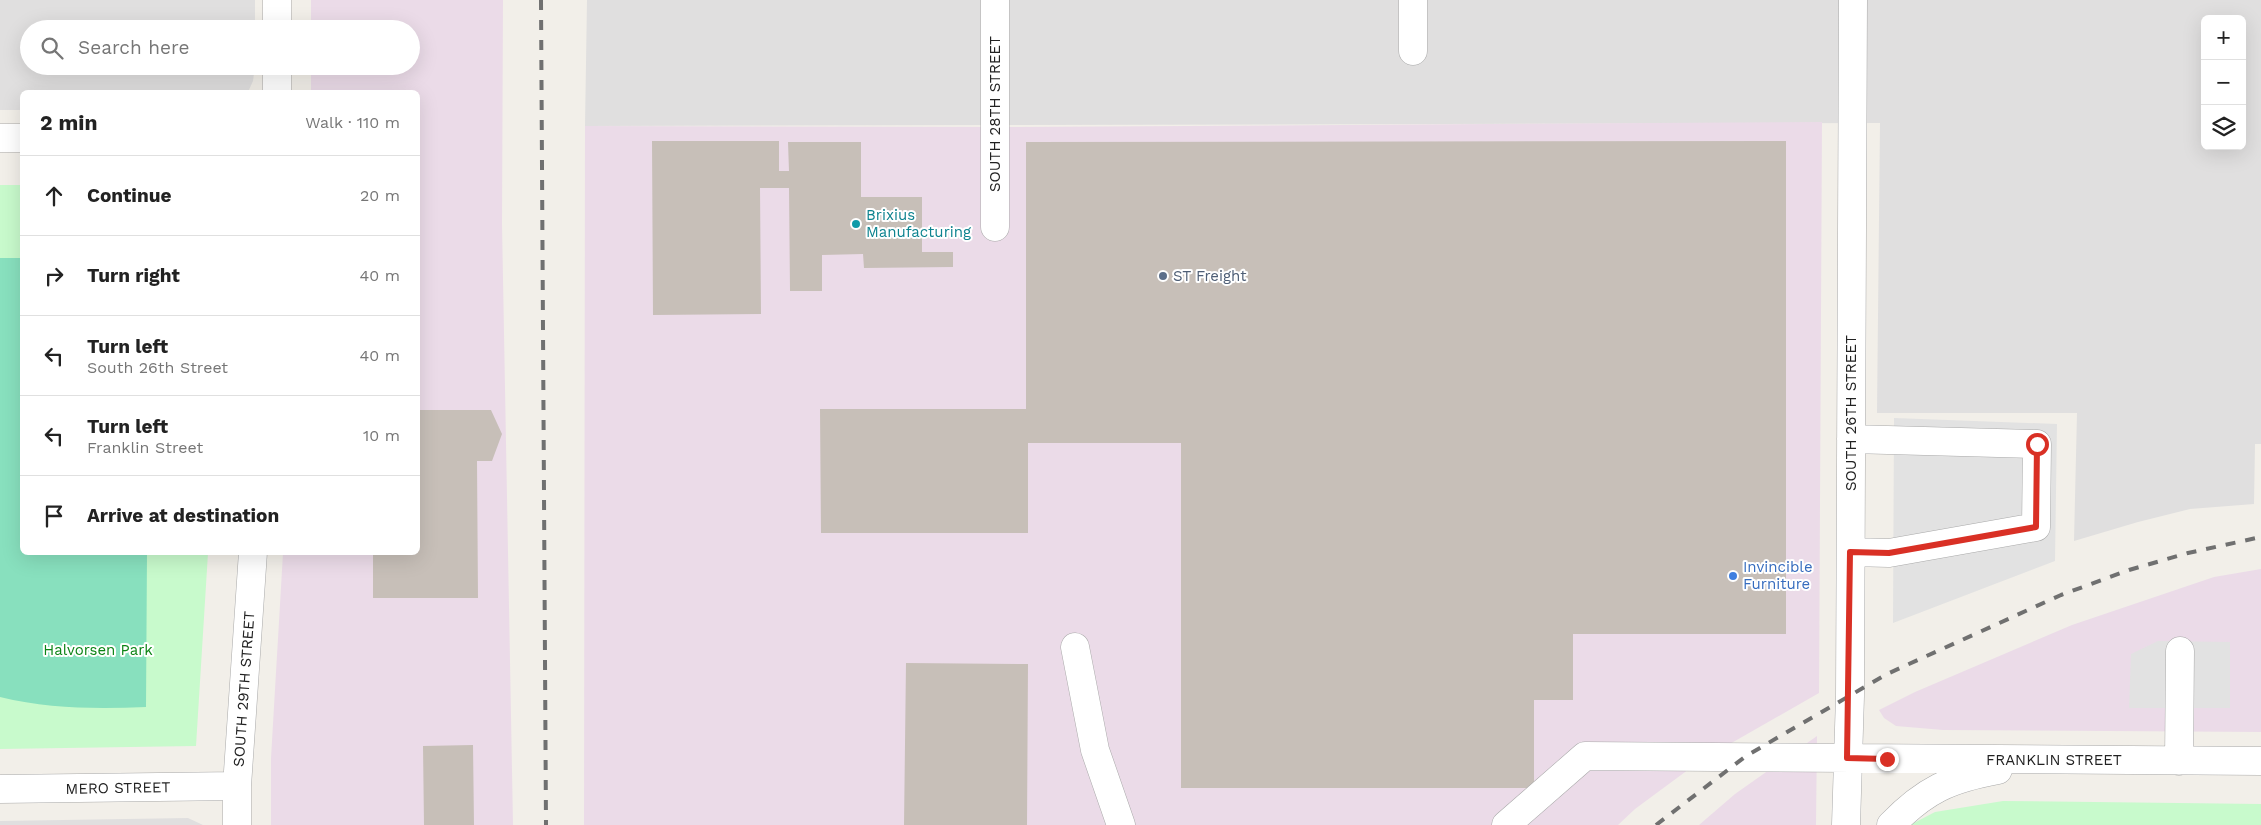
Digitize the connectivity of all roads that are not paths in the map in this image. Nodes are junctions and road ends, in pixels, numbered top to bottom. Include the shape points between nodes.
1 (277, 0) edge
2 (995, 0) edge
3 (1413, 0) edge
4 (1853, 0) edge
5 (277, 20) edge
6 (1413, 51) dead end
7 (277, 75) edge
8 (277, 90) edge
9 (0, 138) edge
10 (20, 138) edge
11 (995, 227) dead end
12 (1851, 439) junction
13 (1850, 552) junction
14 (253, 555) edge
15 (1075, 647) dead end
16 (2180, 651) dead end
17 (1847, 758) junction
18 (2058, 760) junction
19 (2179, 761) junction
20 (2261, 761) edge
21 (237, 786) junction
22 (0, 789) edge
23 (237, 825) edge
24 (1121, 825) edge
25 (1506, 825) edge
26 (1846, 825) edge
27 (1890, 825) edge

1 - 5 street
2 - 11 street, SOUTH 28TH STREET
3 - 6 street
4 - 12 street, SOUTH 26TH STREET
7 - 8 street
9 - 10 street
12 - 13 street, SOUTH 26TH STREET
12 - 13 street via 2037,444 2036,527 1889,553
13 - 17 street, SOUTH 26TH STREET
14 - 21 street, SOUTH 29TH STREET
15 - 24 street via 1095,750
16 - 19 street
17 - 18 street, FRANKLIN STREET
17 - 25 street, FRANKLIN STREET via 1585,756
17 - 26 street, SOUTH 26TH STREET
18 - 19 street, FRANKLIN STREET
18 - 27 street via 1969,775 1940,786 1914,801
19 - 20 street, FRANKLIN STREET
21 - 22 street, MERO STREET
21 - 23 street, SOUTH 29TH STREET

